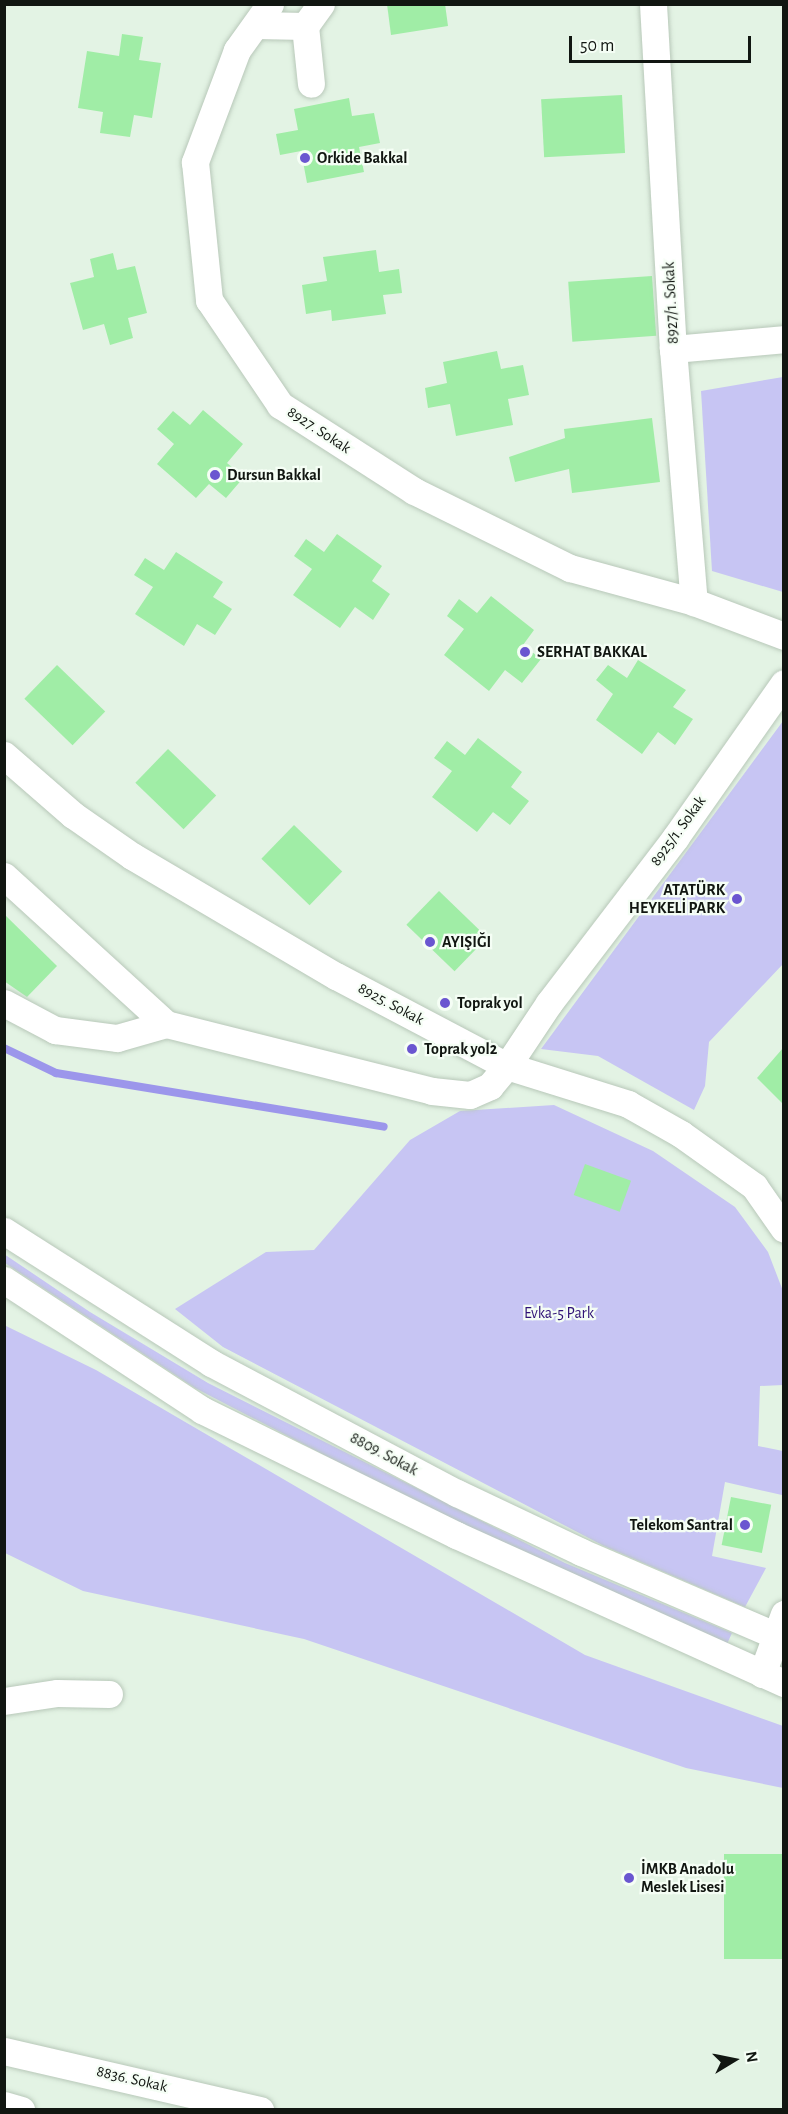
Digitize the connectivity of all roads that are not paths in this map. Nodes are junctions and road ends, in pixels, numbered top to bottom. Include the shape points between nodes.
1 (321, 4) edge
2 (653, 4) edge
3 (263, 15) edge
4 (305, 26) junction
5 (311, 84) dead end
6 (783, 339) edge
7 (674, 349) junction
8 (694, 602) junction
9 (783, 636) edge
10 (783, 683) edge
11 (4, 755) edge
12 (4, 876) edge
13 (4, 1003) edge
14 (166, 1024) junction
15 (507, 1065) junction
16 (783, 1229) edge
17 (4, 1231) edge
18 (4, 1280) edge
19 (781, 1630) edge
20 (773, 1678) edge
21 (109, 1694) dead end
22 (4, 1701) edge
23 (4, 2051) edge
24 (4, 2105) edge
25 (21, 2109) edge
26 (260, 2109) edge

1 - 4 street
2 - 7 street, 8927/1. Sokak
3 - 4 street
3 - 8 street, 8927. Sokak via 237,50 195,162 209,300 280,405 414,491 570,568
4 - 5 street
6 - 7 street
7 - 8 street, 8927/1. Sokak
8 - 9 street, 8927. Sokak
10 - 15 street, 8925/1. Sokak via 675,838 549,1002
11 - 15 street, 8925. Sokak via 73,815 132,856 336,976
12 - 14 street
13 - 14 street via 55,1030 117,1038
14 - 15 street, 8925/1. Sokak via 432,1091 470,1095 490,1086
15 - 16 street, 8925. Sokak via 628,1104 681,1134 754,1186
17 - 19 street, 8809. Sokak via 212,1363 437,1482 581,1552
18 - 20 street via 202,1410 456,1535
19 - 20 street
21 - 22 street via 57,1693
23 - 26 street, 8836. Sokak
24 - 25 street

